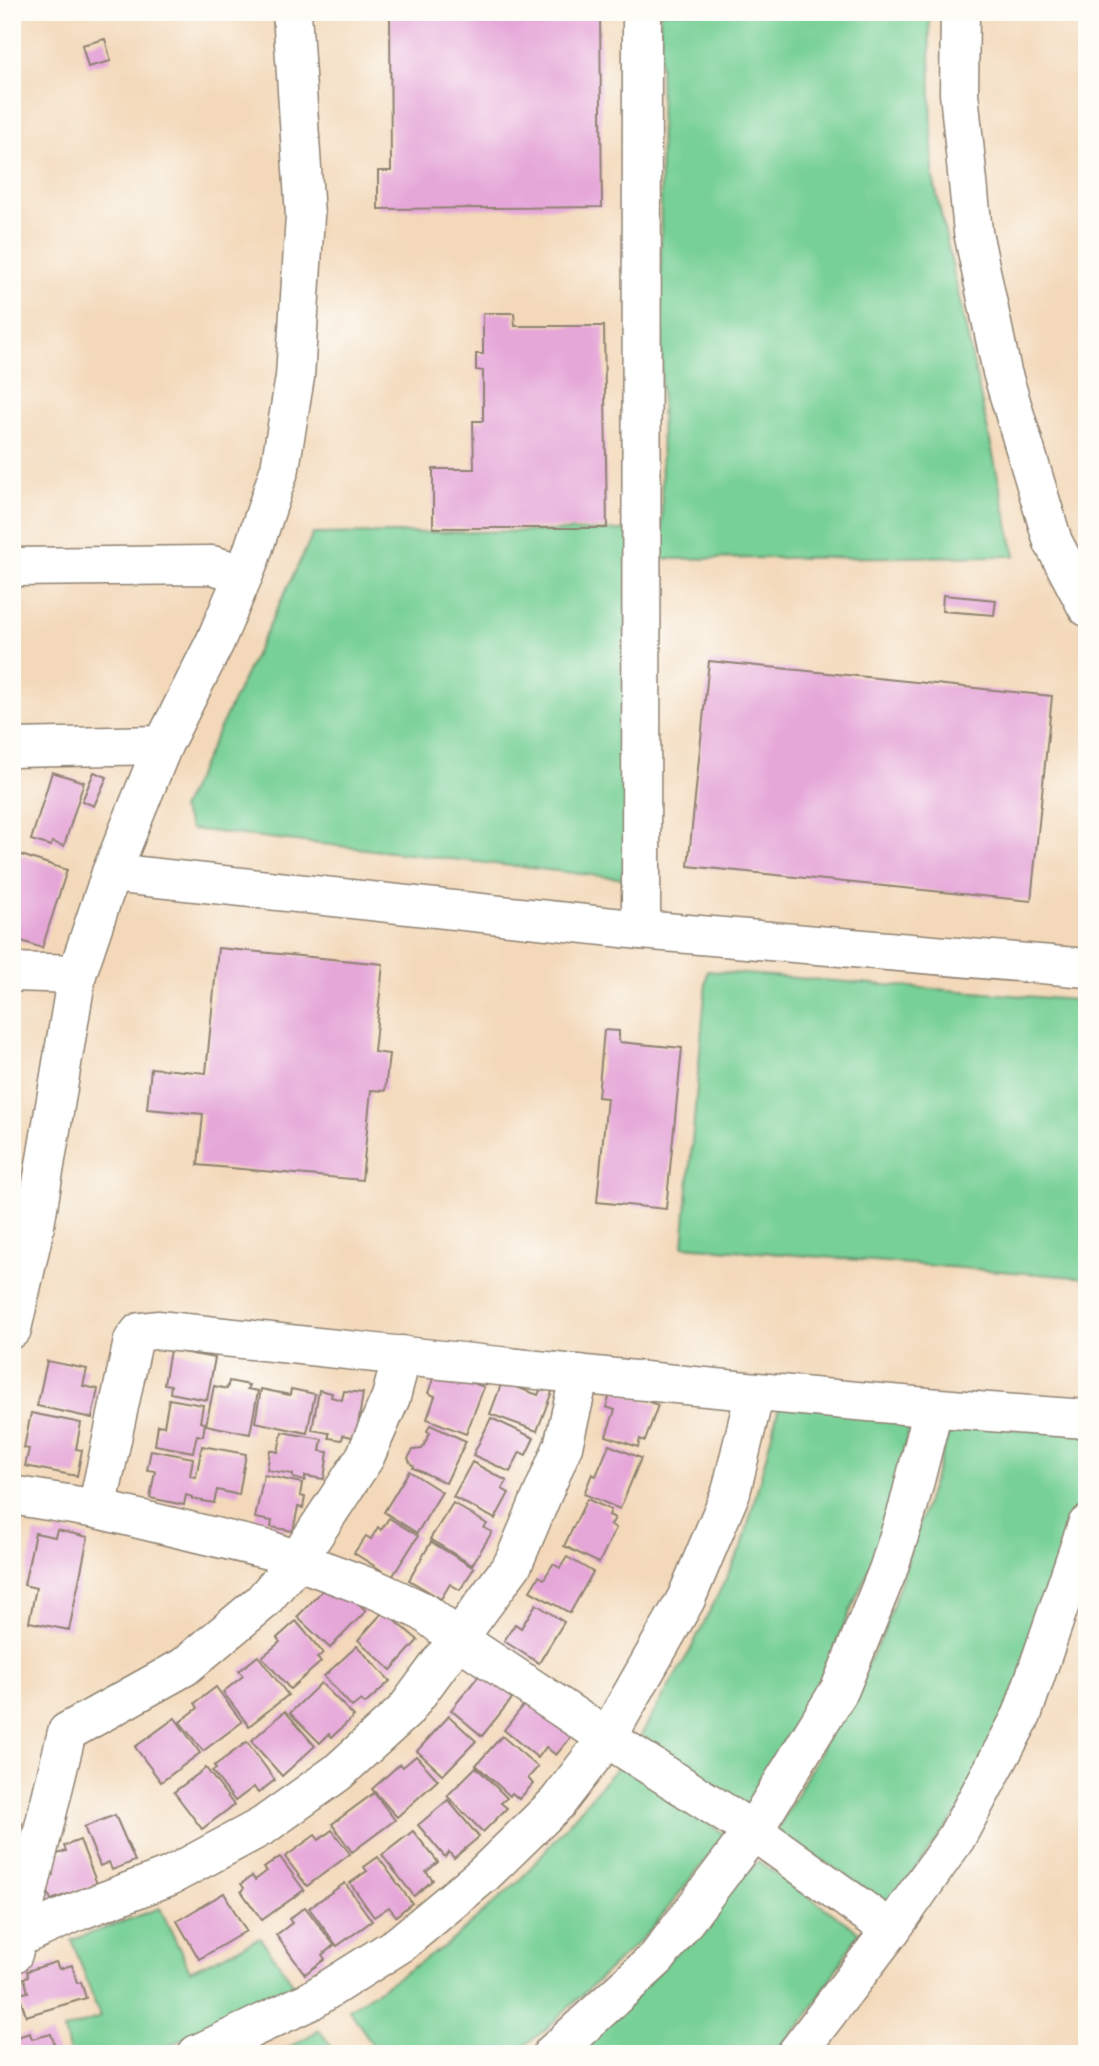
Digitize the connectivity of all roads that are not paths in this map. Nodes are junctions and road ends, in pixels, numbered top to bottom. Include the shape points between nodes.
1 (292, 12) edge
2 (642, 12) edge
3 (960, 12) edge
4 (12, 567) edge
5 (244, 574) junction
6 (1087, 607) edge
7 (163, 745) junction
8 (12, 748) edge
9 (111, 873) junction
10 (641, 930) junction
11 (1087, 968) edge
12 (12, 972) edge
13 (77, 974) junction
14 (23, 1230) edge
15 (19, 1270) edge
16 (12, 1329) edge
17 (402, 1355) junction
18 (580, 1374) junction
19 (755, 1392) junction
20 (933, 1409) junction
21 (1087, 1419) edge
22 (12, 1495) edge
23 (97, 1509) junction
24 (1087, 1525) edge
25 (296, 1562) junction
26 (458, 1639) junction
27 (607, 1738) junction
28 (754, 1831) junction
29 (891, 1930) junction
30 (15, 1946) edge
31 (197, 2054) edge
32 (552, 2054) edge
33 (796, 2054) edge

1 - 5 street via 305,216 295,377 279,468
2 - 10 street
3 - 6 street via 959,93 973,232 1002,372 1053,542
4 - 5 street via 212,565
5 - 7 street
7 - 8 street
7 - 9 street
9 - 10 street
9 - 13 street
10 - 11 street
12 - 13 street
13 - 14 street
14 - 15 street
15 - 16 street
17 - 18 street
17 - 23 street via 141,1332 133,1341
17 - 25 street via 391,1397 365,1457
18 - 19 street
18 - 26 street via 563,1446 513,1564
19 - 20 street
19 - 27 street via 731,1492 686,1599
20 - 21 street
20 - 28 street via 888,1570 840,1689
22 - 23 street
23 - 25 street via 269,1550
24 - 29 street via 1023,1715 956,1838
25 - 26 street via 424,1612
25 - 30 street via 262,1602 184,1667 67,1731
26 - 27 street
26 - 30 street via 405,1711 337,1773 263,1826 170,1876 81,1910
27 - 28 street
27 - 31 street via 557,1803 484,1874 400,1944 310,2001
28 - 29 street
28 - 32 street via 657,1958
29 - 33 street

